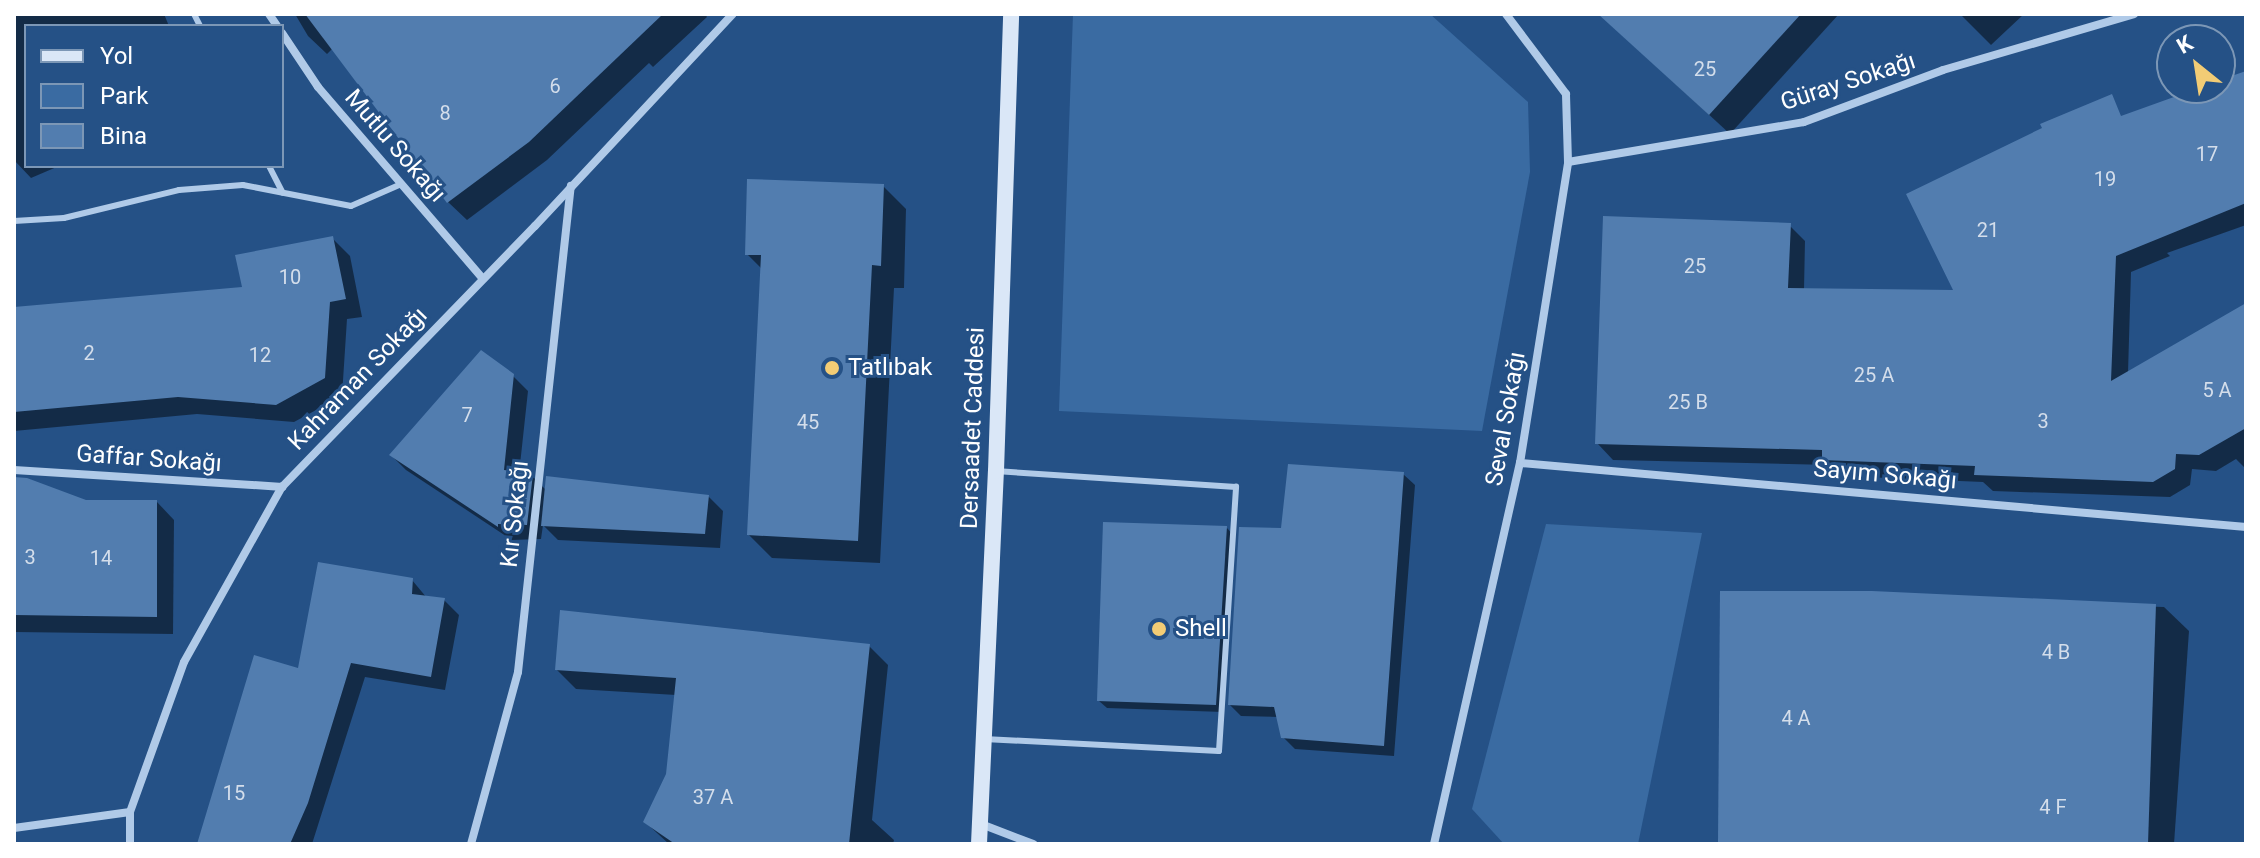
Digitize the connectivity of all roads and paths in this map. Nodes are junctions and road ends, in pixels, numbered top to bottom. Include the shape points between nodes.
1 (733, 14) edge
2 (1011, 14) edge
3 (1506, 14) edge
4 (2134, 14) edge
5 (284, 36) edge
6 (1568, 162) junction
7 (270, 168) edge
8 (401, 184) junction
9 (571, 184) junction
10 (283, 193) junction
11 (14, 221) edge
12 (483, 279) junction
13 (1520, 463) junction
14 (14, 470) edge
15 (996, 471) junction
16 (282, 487) junction
17 (2246, 527) edge
18 (984, 739) junction
19 (130, 812) junction
20 (981, 824) junction
21 (14, 828) edge
22 (130, 844) edge
23 (471, 844) edge
24 (979, 844) edge
25 (1033, 844) edge
26 (1434, 844) edge

1 - 9 street, Kahraman Sokağı
2 - 15 main road, Dersaadet Caddesi
3 - 6 street, Seval Sokağı via 1566,94
4 - 6 street, Güray Sokağı via 1943,70 1804,122
5 - 8 street, Mutlu Sokağı via 318,87
6 - 13 street, Seval Sokağı
7 - 10 lane
8 - 10 lane via 351,206
8 - 12 street, Mutlu Sokağı
9 - 12 street, Kahraman Sokağı
9 - 23 street, Kır Sokağı via 518,672
10 - 11 lane via 243,185 179,190 64,218
12 - 16 street, Kahraman Sokağı
13 - 17 street, Sayım Sokağı
13 - 26 street, Seval Sokağı
14 - 16 street, Gaffar Sokağı
15 - 18 main road, Dersaadet Caddesi
15 - 18 lane via 1236,487 1219,751
16 - 19 street, Kahraman Sokağı via 184,662
18 - 20 main road, Dersaadet Caddesi
19 - 21 street
19 - 22 street, Kahraman Sokağı
20 - 24 main road, Dersaadet Caddesi
20 - 25 street

